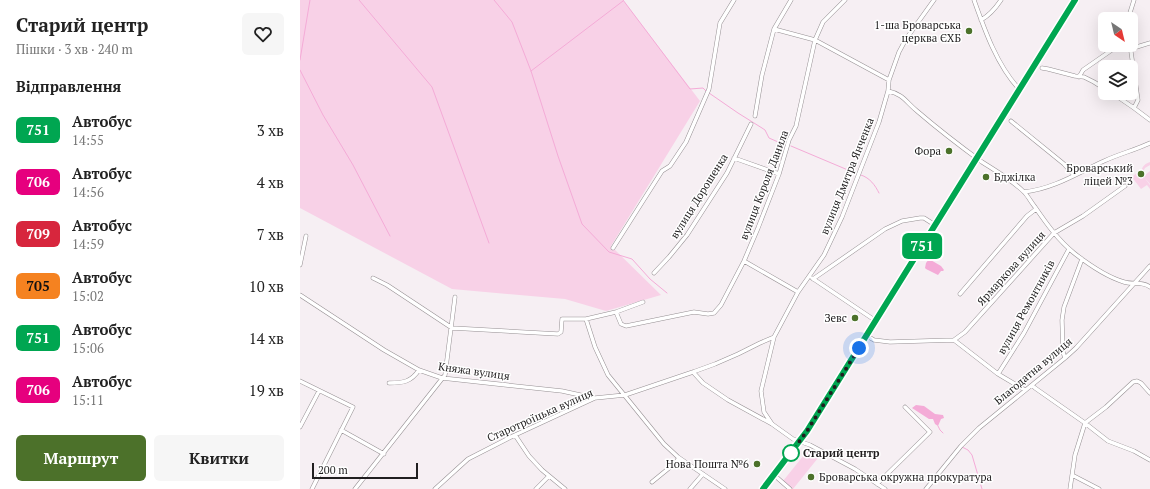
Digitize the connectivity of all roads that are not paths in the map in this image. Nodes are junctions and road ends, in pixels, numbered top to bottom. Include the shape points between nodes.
1 (734, 0) edge
2 (791, 0) edge
3 (845, 0) edge
4 (934, 0) edge
5 (974, 0) edge
6 (1001, 0) edge
7 (1075, 0) edge
8 (1134, 0) edge
9 (1130, 12) edge
10 (981, 20) junction
11 (774, 29) junction
12 (815, 40) junction
13 (1150, 43) edge
14 (1138, 45) edge
15 (1109, 52) edge
16 (1131, 52) edge
17 (1042, 68) dead end
18 (1079, 77) junction
19 (889, 80) junction
20 (1098, 84) edge
21 (1020, 90) junction
22 (888, 91) junction
23 (1122, 100) edge
24 (1134, 108) junction
25 (1150, 114) edge
26 (755, 116) dead end
27 (1148, 119) edge
28 (1011, 121) dead end
29 (752, 124) dead end
30 (1150, 143) edge
31 (734, 158) junction
32 (976, 158) junction
33 (779, 174) junction
34 (1074, 175) junction
35 (1125, 186) dead end
36 (1024, 192) junction
37 (1036, 209) junction
38 (935, 225) junction
39 (1054, 233) junction
40 (306, 236) dead end
41 (613, 248) dead end
42 (1069, 249) junction
43 (1082, 259) junction
44 (744, 260) junction
45 (300, 265) edge
46 (1150, 266) edge
47 (654, 273) dead end
48 (809, 276) junction
49 (373, 278) dead end
50 (813, 279) junction
51 (1134, 283) junction
52 (1150, 287) edge
53 (798, 292) junction
54 (960, 294) dead end
55 (300, 295) edge
56 (455, 297) dead end
57 (642, 302) dead end
58 (616, 312) junction
59 (586, 318) junction
60 (876, 321) junction
61 (452, 328) junction
62 (867, 336) junction
63 (774, 337) junction
64 (954, 340) junction
65 (1066, 358) junction
66 (419, 370) junction
67 (693, 372) junction
68 (998, 374) junction
69 (442, 378) junction
70 (300, 381) edge
71 (389, 383) dead end
72 (1032, 385) junction
73 (1025, 390) junction
74 (319, 391) junction
75 (1150, 393) edge
76 (625, 395) junction
77 (595, 398) junction
78 (763, 404) junction
79 (905, 407) dead end
80 (753, 414) junction
81 (1085, 423) junction
82 (772, 424) junction
83 (300, 427) edge
84 (341, 430) junction
85 (515, 435) junction
86 (800, 441) junction
87 (384, 454) junction
88 (679, 458) junction
89 (1150, 460) edge
90 (703, 474) junction
91 (774, 475) junction
92 (1072, 475) junction
93 (550, 476) junction
94 (652, 482) dead end
95 (877, 484) junction
96 (312, 489) edge
97 (356, 489) edge
98 (435, 489) edge
99 (536, 489) edge
100 (565, 489) edge
101 (690, 489) edge
102 (725, 489) edge
103 (763, 489) edge
104 (790, 489) edge
105 (885, 489) edge
106 (926, 489) edge
107 (1070, 489) edge
108 (1099, 489) edge

1 - 41 street via 720,22 709,89 686,142 670,166 662,171
2 - 11 street
3 - 12 street, вулиця Короля Данила via 823,22
4 - 19 street, вулиця Дмитра Янченка via 906,39
5 - 10 street
6 - 10 street via 989,16
7 - 21 main road
8 - 9 street
10 - 21 street via 993,50 1012,82
11 - 12 street
11 - 26 street
12 - 19 street
12 - 33 street, вулиця Короля Данила via 796,126 788,140
13 - 14 street
15 - 18 street via 1083,70
16 - 24 street via 1138,100
17 - 18 street
18 - 20 street
19 - 22 street, вулиця Дмитра Янченка
21 - 32 main road
22 - 32 street via 902,96
22 - 48 street, вулиця Дмитра Янченка via 879,122 842,217 824,255
23 - 24 street
24 - 27 street
25 - 27 street
28 - 34 street
29 - 31 street, вулиця Дорошенка
30 - 34 street
31 - 33 street
31 - 47 street, вулиця Дорошенка via 687,234
32 - 36 street
32 - 38 main road
33 - 44 street, вулиця Короля Данила
34 - 36 street via 1051,186
35 - 39 street, Ярмаркова вулиця
36 - 37 street
37 - 39 street
37 - 54 street via 1027,216
38 - 50 street via 920,218 885,229
38 - 60 main road
39 - 42 street
39 - 64 street, Ярмаркова вулиця via 965,332
40 - 45 street
42 - 43 street
42 - 68 street, вулиця Ремонтників via 1018,343
43 - 51 street via 1109,276 1126,283
43 - 65 street via 1064,307 1063,352
44 - 53 street
44 - 58 street, вулиця Короля Данила via 721,305 714,313 694,312 626,326 621,324
46 - 51 street, Благодатна вулиця
48 - 50 street
48 - 53 street, вулиця Дмитра Янченка
49 - 61 street
50 - 60 street
51 - 52 street
51 - 65 street, Благодатна вулиця
53 - 63 street, вулиця Дмитра Янченка
55 - 66 street, Княжа вулиця
56 - 61 street
57 - 58 street
58 - 59 street
59 - 61 street via 562,319 561,332 558,334
59 - 76 street via 595,347 608,375
60 - 62 main road
61 - 69 street via 445,375
62 - 64 street via 874,340 890,342
62 - 86 main road
63 - 67 street, Старотроїцька вулиця
63 - 78 street, вулиця Дмитра Янченка via 761,391
64 - 68 street
65 - 72 street, Благодатна вулиця
66 - 69 street, Княжа вулиця
66 - 71 street via 412,379
67 - 76 street, Старотроїцька вулиця
67 - 80 street via 713,390
68 - 73 street
69 - 77 street, Княжа вулиця via 562,391
69 - 87 street
70 - 74 street
72 - 73 street, Благодатна вулиця
72 - 81 street
73 - 106 street, Благодатна вулиця via 961,446
74 - 83 street
74 - 84 street via 353,407
75 - 81 street via 1141,383 1133,382
76 - 77 street, Старотроїцька вулиця
76 - 88 street via 664,444
77 - 85 street, Старотроїцька вулиця
78 - 80 street via 760,411
78 - 82 street, вулиця Дмитра Янченка via 764,412
79 - 95 street via 930,432
80 - 82 street
81 - 89 street via 1108,441
81 - 92 street
82 - 86 street
84 - 87 street
84 - 96 street
85 - 93 street via 529,456
85 - 98 street, Старотроїцька вулиця via 468,459
86 - 91 main road
86 - 95 street
87 - 97 street
88 - 90 street
88 - 94 street
90 - 101 street
90 - 102 street
91 - 103 main road
91 - 104 street
92 - 107 street
92 - 108 street
93 - 99 street
93 - 100 street
95 - 105 street

